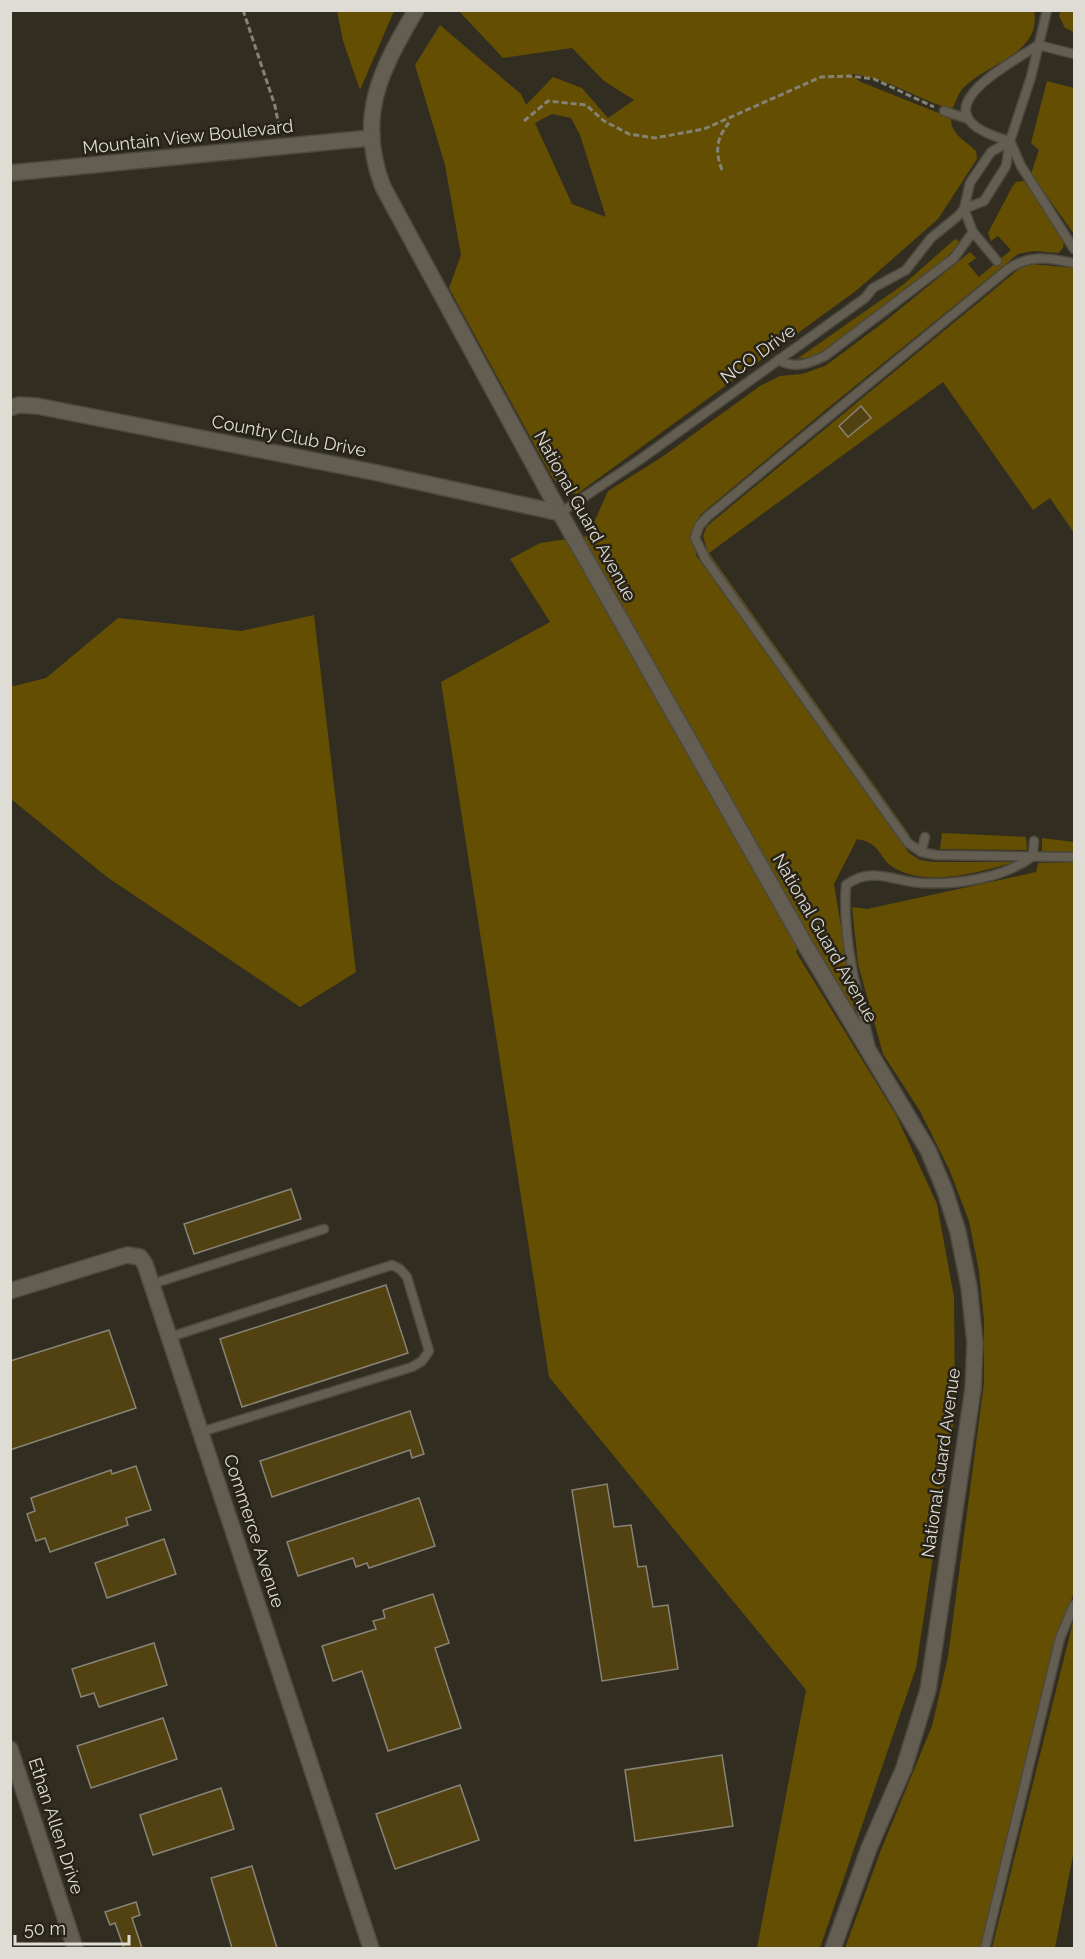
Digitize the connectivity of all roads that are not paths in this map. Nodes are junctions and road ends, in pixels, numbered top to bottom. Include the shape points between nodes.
1 (416, 10) edge
2 (1047, 10) edge
3 (1038, 45) junction
4 (1074, 54) edge
5 (944, 111) road end
6 (968, 119) junction
7 (370, 138) junction
8 (1010, 141) junction
9 (10, 173) edge
10 (964, 209) junction
11 (973, 232) junction
12 (1074, 249) edge
13 (998, 261) dead end
14 (1074, 263) edge
15 (778, 360) junction
16 (10, 408) edge
17 (560, 513) junction
18 (925, 837) dead end
19 (1034, 841) dead end
20 (921, 852) junction
21 (1033, 856) junction
22 (1074, 857) edge
23 (874, 1059) junction
24 (324, 1229) dead end
25 (152, 1284) junction
26 (10, 1291) edge
27 (170, 1337) junction
28 (201, 1432) junction
29 (1074, 1605) edge
30 (10, 1749) edge
31 (75, 1948) edge
32 (371, 1948) edge
33 (833, 1948) edge
34 (985, 1948) edge

1 - 7 street, National Guard Avenue via 381,78 372,109
2 - 3 lane, NCO Drive
3 - 4 lane
3 - 6 lane via 972,91 965,104
3 - 8 lane, NCO Drive
5 - 6 lane
6 - 8 lane via 985,134
7 - 9 street, Mountain View Boulevard
7 - 17 street, National Guard Avenue via 376,169 393,207
8 - 10 lane via 991,152 966,189
8 - 10 lane, NCO Drive via 1006,166 984,201
8 - 12 lane via 1021,166
10 - 11 lane
10 - 15 lane, NCO Drive via 931,238 906,270 873,288 865,298
11 - 13 lane
11 - 15 lane via 954,258 825,357 789,366
14 - 20 lane via 1041,257 1022,260 1008,269 707,517 695,538 706,560 884,810 908,843
15 - 17 lane, NCO Drive
16 - 17 street, Country Club Drive via 37,406
17 - 23 street, National Guard Avenue
18 - 20 lane
19 - 21 lane
20 - 21 lane
21 - 22 lane
21 - 23 lane via 1020,866 971,879 920,883 869,874 846,885 844,906 850,953
23 - 33 street, National Guard Avenue via 928,1150 958,1232 975,1343 974,1389 928,1690 904,1768 869,1848
24 - 25 lane
25 - 26 street, Commerce Avenue via 142,1259 132,1254
25 - 27 street, Commerce Avenue
27 - 28 street, Commerce Avenue
27 - 28 lane via 392,1265 406,1277 429,1351 422,1361
28 - 32 street, Commerce Avenue
29 - 34 lane via 1060,1638
30 - 31 street, Ethan Allen Drive

